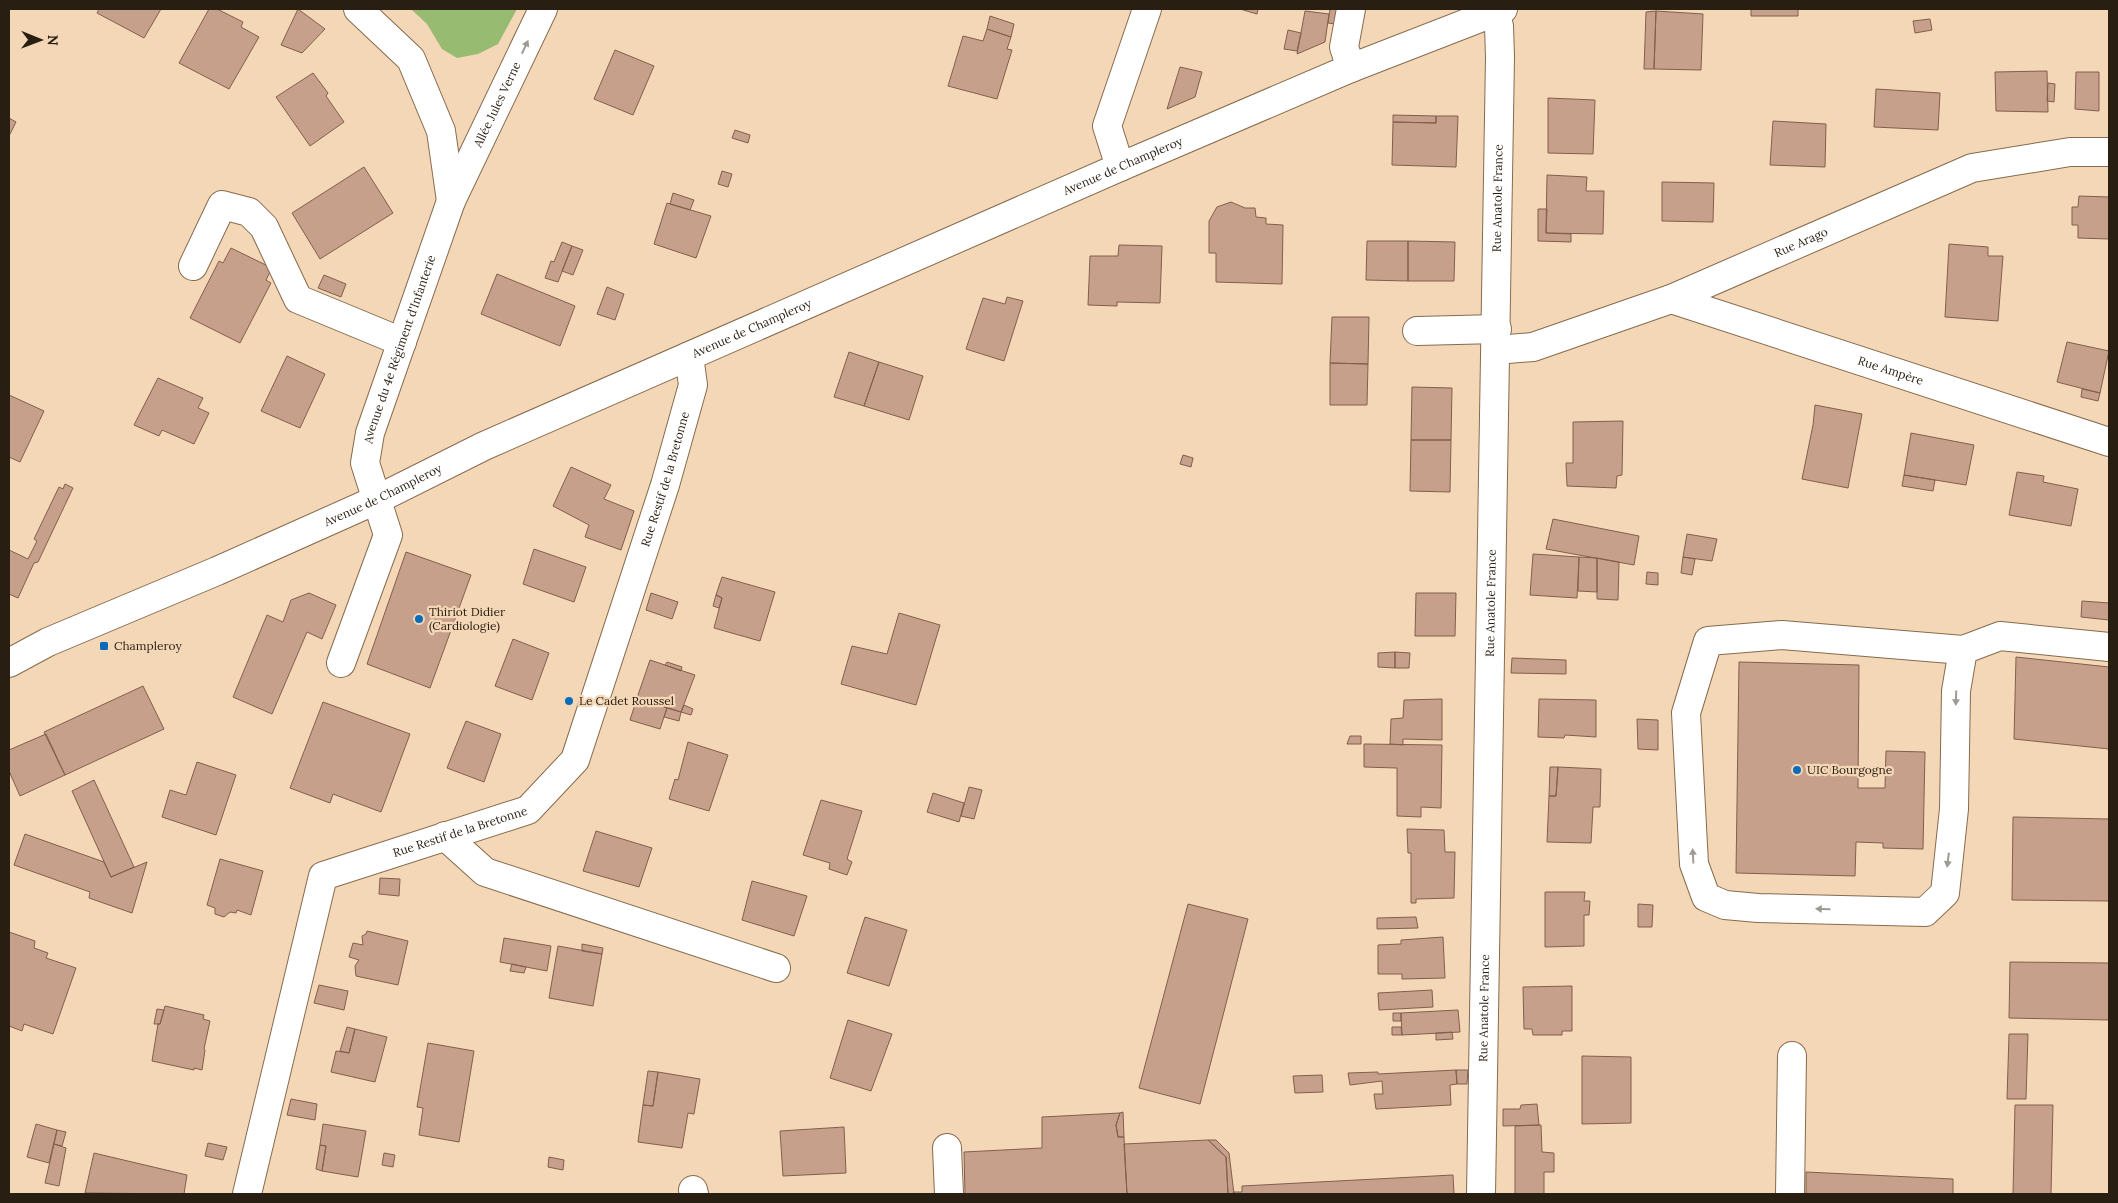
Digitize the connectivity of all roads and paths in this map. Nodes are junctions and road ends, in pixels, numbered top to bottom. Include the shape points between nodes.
1 (358, 9) edge
2 (543, 9) edge
3 (1147, 9) edge
4 (1351, 9) edge
5 (1499, 10) edge
6 (1351, 68) junction
7 (2109, 152) edge
8 (1120, 167) junction
9 (451, 201) junction
10 (193, 266) dead end
11 (1671, 299) junction
12 (1417, 332) dead end
13 (1497, 339) junction
14 (402, 342) junction
15 (689, 356) junction
16 (2109, 442) edge
17 (376, 500) junction
18 (2109, 647) edge
19 (1963, 650) junction
20 (9, 663) edge
21 (341, 663) dead end
22 (445, 836) junction
23 (776, 968) dead end
24 (1792, 1056) dead end
25 (947, 1148) dead end
26 (247, 1194) edge
27 (949, 1194) edge
28 (1481, 1194) edge
29 (1790, 1194) edge

1 - 9 street via 412,59 441,130
9 -> 2 street, Allée Jules Verne
3 - 8 street via 1107,126
4 - 6 street via 1344,47
5 - 6 street, Avenue de Champleroy
5 - 13 street, Rue Anatole France
6 - 8 street, Avenue de Champleroy
7 - 11 street, Rue Arago via 2070,152 1972,168
8 - 15 street, Avenue de Champleroy
9 - 14 street, Avenue du 4e Régiment d'Infanterie
10 - 14 street via 222,205 249,212 264,226 298,299
11 - 13 street, Rue Arago via 1533,347
11 - 16 street, Rue Ampère
12 - 13 street, Rue Arago
13 - 28 street, Rue Anatole France
14 - 17 street, Avenue du 4e Régiment d'Infanterie via 370,433 365,462
15 - 17 street, Avenue de Champleroy via 484,446
15 - 22 street, Rue Restif de la Bretonne via 693,385 665,485 574,760 528,810
17 - 20 street, Avenue de Champleroy via 48,642
17 - 21 street, Avenue du 4e Régiment d'Infanterie via 388,535
18 - 19 street via 2000,636
19 -> 19 street via 1956,691 1954,809 1945,893 1926,912 1758,908 1725,905 1706,897 1694,864 1686,713 1708,641 1782,635
22 - 23 street via 485,872
22 - 26 street, Rue Restif de la Bretonne via 322,876
24 - 29 street
25 - 27 street

